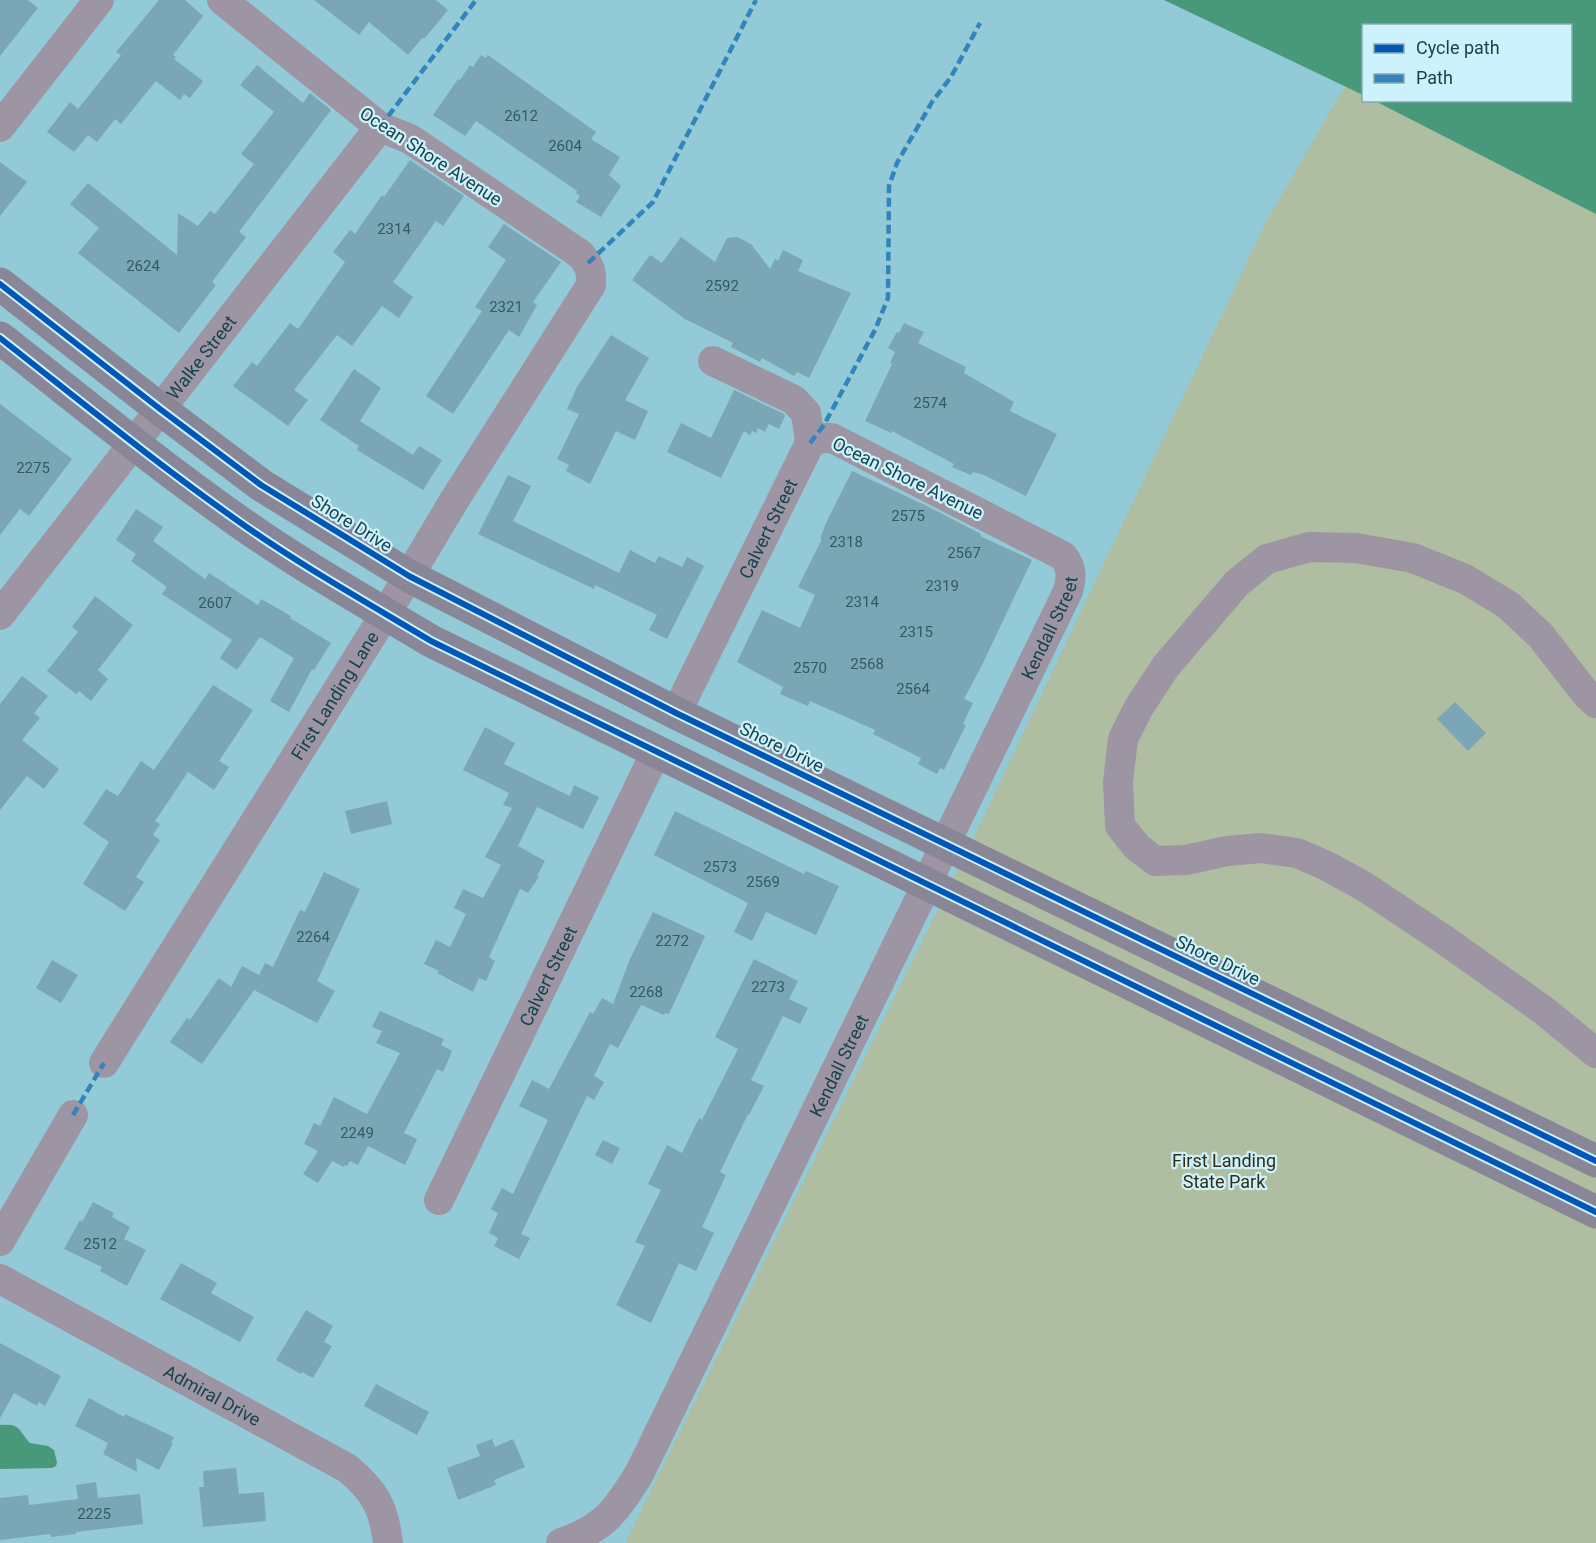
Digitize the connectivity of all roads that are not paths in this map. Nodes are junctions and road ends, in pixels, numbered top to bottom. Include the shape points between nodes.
1 (99, 0) edge
2 (222, 0) edge
3 (0, 127) edge
4 (380, 127) junction
5 (588, 263) joint
6 (0, 284) edge
7 (0, 338) edge
8 (713, 361) dead end
9 (160, 409) junction
10 (810, 443) junction
11 (134, 444) junction
12 (1063, 556) joint
13 (409, 576) junction
14 (385, 614) junction
15 (0, 615) edge
16 (1596, 703) edge
17 (676, 712) junction
18 (656, 752) junction
19 (945, 843) junction
20 (927, 884) junction
21 (1596, 1053) edge
22 (104, 1063) dead end
23 (73, 1115) dead end
24 (1596, 1161) edge
25 (439, 1200) dead end
26 (1596, 1212) edge
27 (0, 1241) edge
28 (0, 1279) edge
29 (388, 1543) edge
30 (561, 1543) edge

1 - 3 street
2 - 4 street, Ocean Shore Avenue
4 - 5 street, Ocean Shore Avenue via 410,139
4 - 9 street, Walke Street
5 - 13 street, First Landing Lane via 591,285 583,300
6 - 9 highway, Shore Drive
7 - 11 highway
8 - 10 street, Ocean Shore Avenue via 794,400 806,413
9 - 11 street, Walke Street
9 - 13 highway, Shore Drive via 261,484
10 - 12 street, Ocean Shore Avenue via 832,438
10 - 17 street, Calvert Street
11 - 14 highway via 249,528
11 - 15 street, Walke Street
12 - 19 street, Kendall Street via 1072,576 1068,591
13 - 14 street, First Landing Lane
13 - 17 highway, Shore Drive
14 - 18 highway via 431,641
14 - 22 street, First Landing Lane
16 - 21 street via 1541,636 1508,605 1466,579 1413,558 1356,548 1308,547 1267,559 1237,583 1166,666 1123,740 1118,782 1120,826 1155,861 1261,848 1296,853 1327,866 1446,941
17 - 19 highway, Shore Drive
18 - 20 highway
18 - 25 street, Calvert Street
19 - 20 street, Kendall Street
19 - 24 highway, Shore Drive
20 - 26 highway
20 - 30 street, Kendall Street via 639,1474 618,1507 601,1524
23 - 27 street
28 - 29 street, Admiral Drive via 347,1468 377,1499

